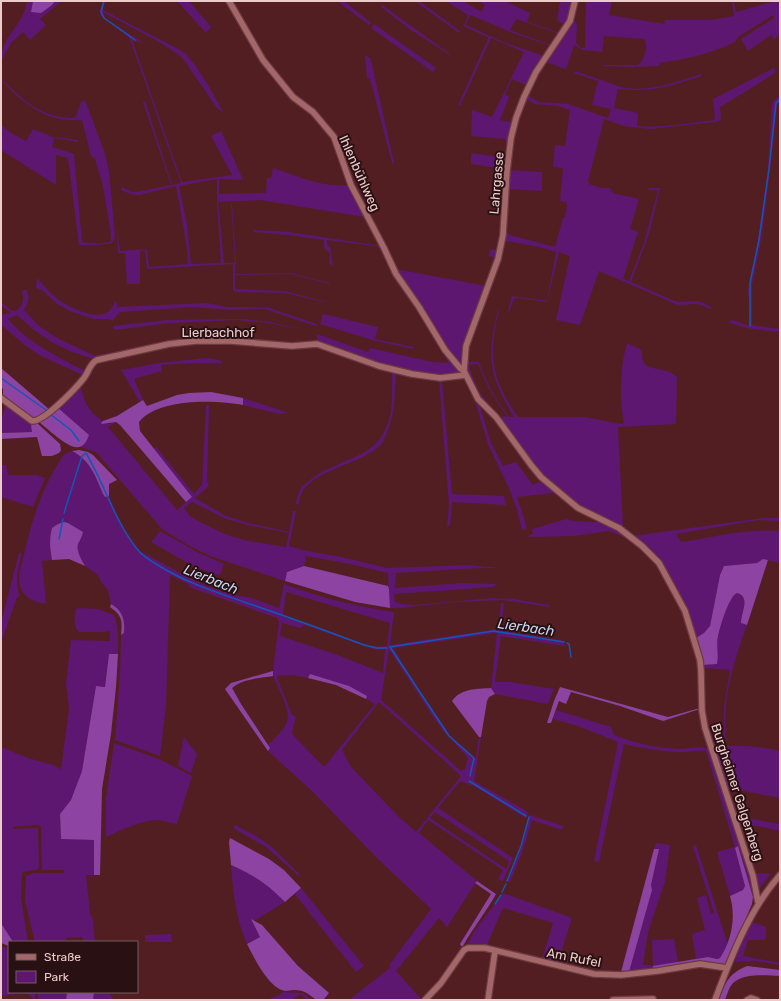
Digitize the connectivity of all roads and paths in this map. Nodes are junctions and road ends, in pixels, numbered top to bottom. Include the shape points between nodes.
1 (229, 1) edge
2 (575, 1) edge
3 (464, 363) junction
4 (457, 364) junction
5 (465, 373) junction
6 (1, 398) edge
7 (780, 875) edge
8 (758, 902) junction
9 (494, 951) junction
10 (727, 968) junction
11 (653, 999) dead end
12 (425, 1000) edge
13 (488, 1000) edge
14 (613, 1000) edge
15 (715, 1000) edge
16 (747, 1000) edge
17 (757, 1000) edge

1 - 4 street, Ihlenbühlweg via 263,60 293,97 313,112 334,138 351,185 396,274 445,350
2 - 3 street, Lahrgasse via 570,21 542,62 516,118 498,259 466,346
3 - 4 street
3 - 5 street, Lahrgasse
4 - 5 street, Ihlenbühlweg
5 - 6 street, Lierbachhof via 440,378 406,373 378,366 317,344 292,346 196,341 170,344 93,362 86,376 37,422
5 - 8 street, Burgheimer Galgenberg via 478,399 496,417 541,477 578,508 619,528 642,546 659,564 685,611 694,641 701,671 705,728 753,876
7 - 8 street
8 - 10 street
9 - 10 street, Am Rufel via 594,974 621,975 700,964
9 - 12 street, Am Rufel via 485,948 466,948 441,983
9 - 13 street
10 - 15 street
11 - 14 street
16 - 17 street

